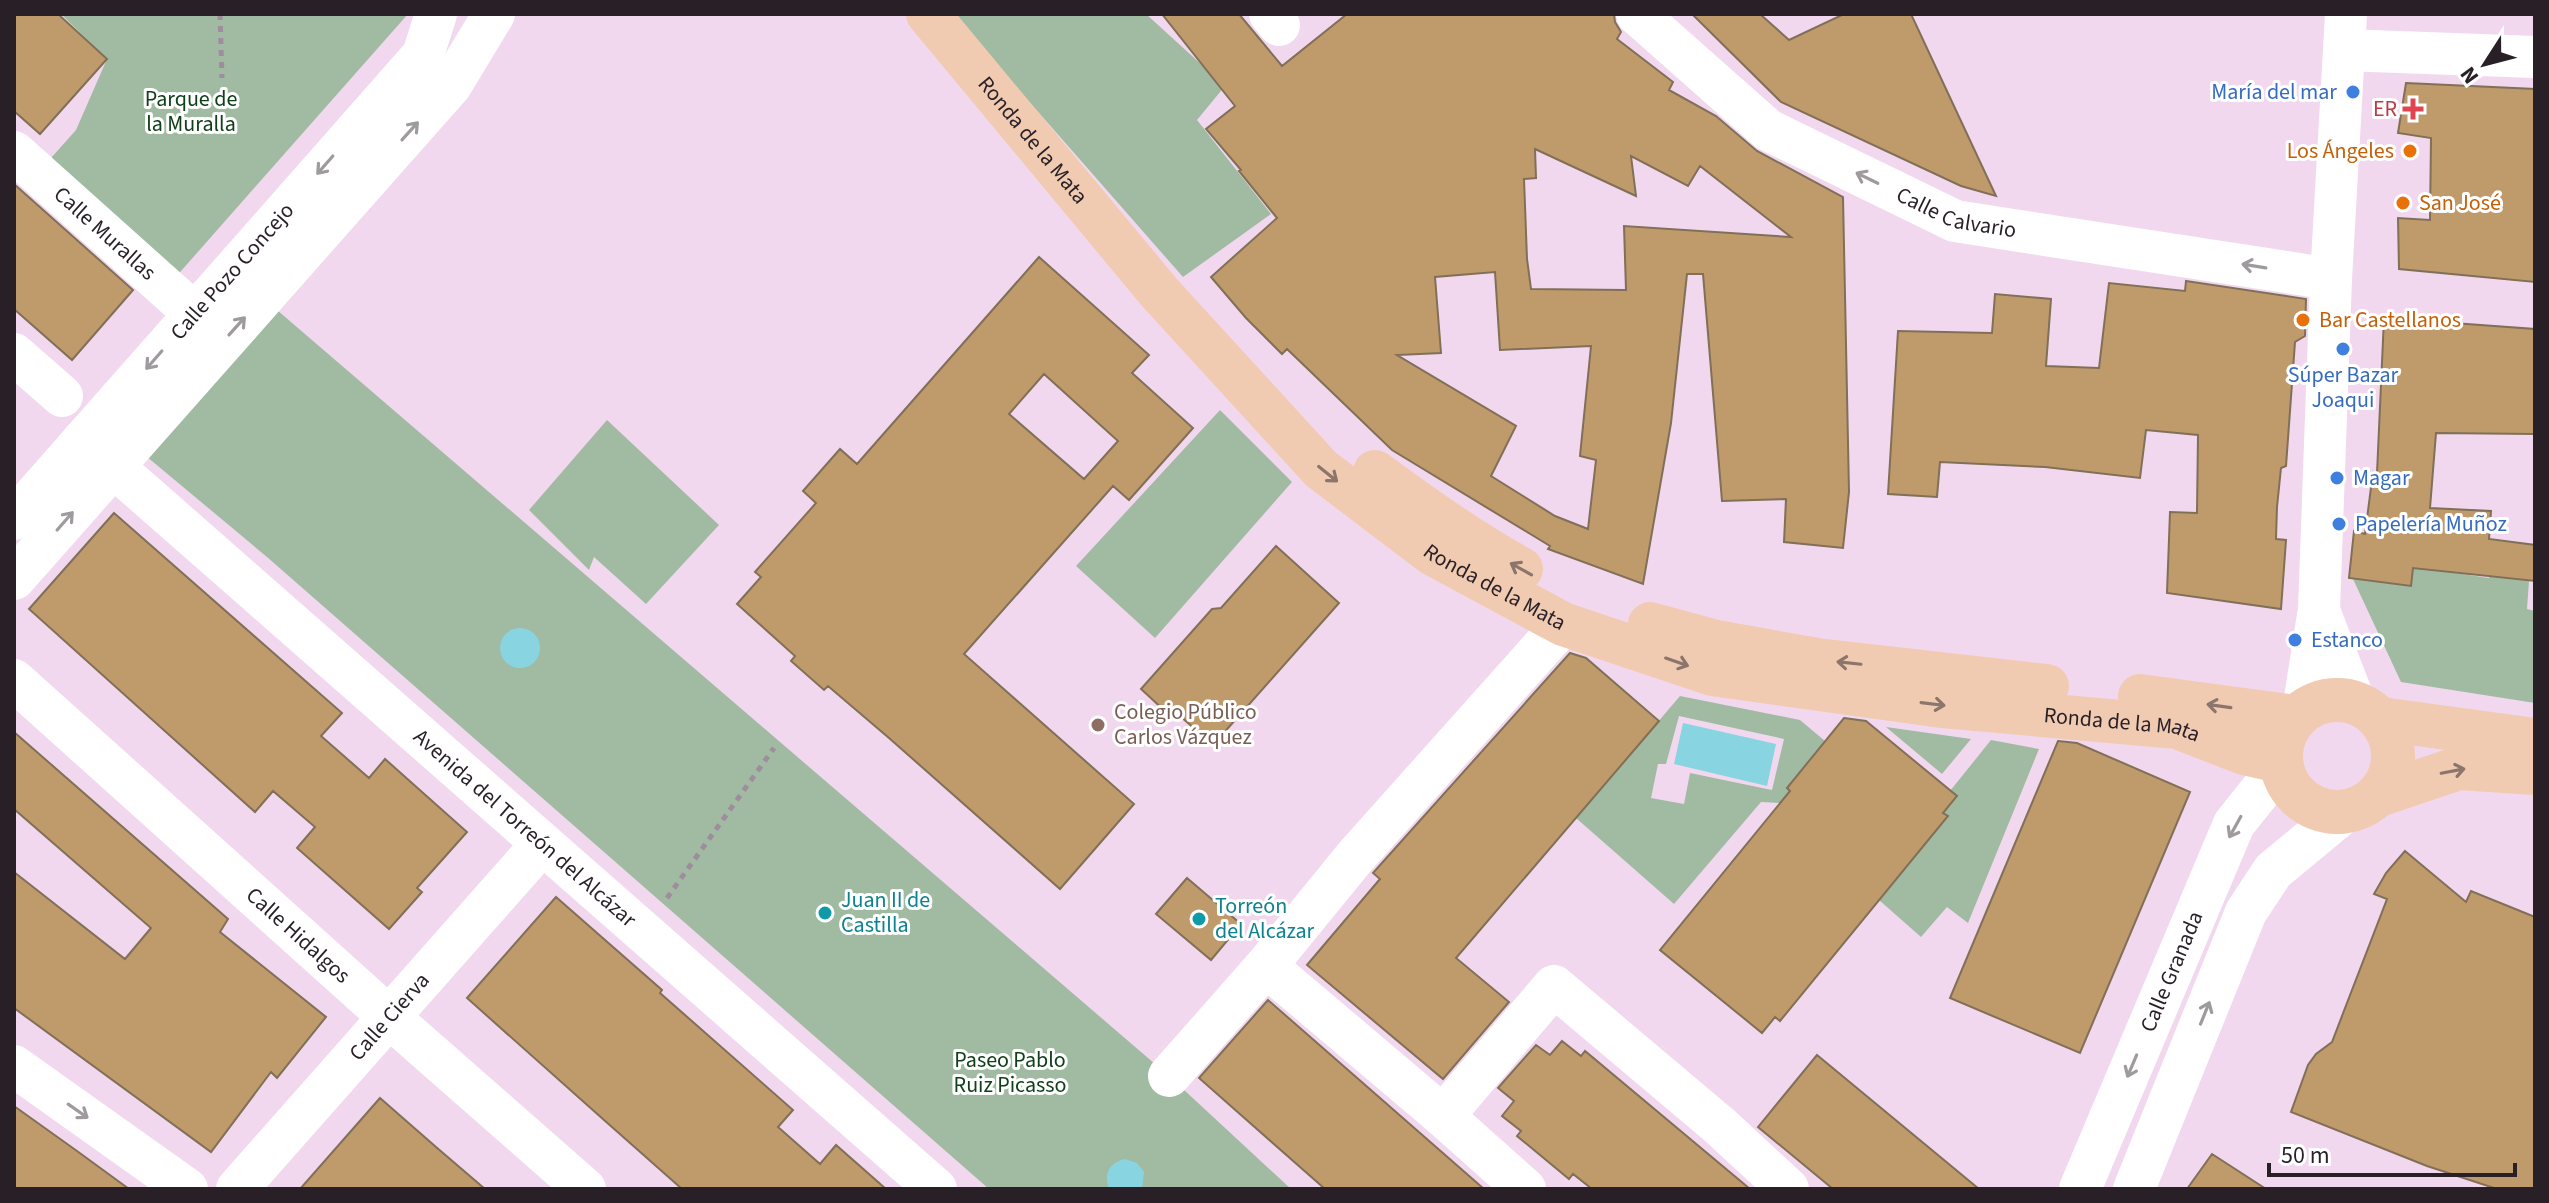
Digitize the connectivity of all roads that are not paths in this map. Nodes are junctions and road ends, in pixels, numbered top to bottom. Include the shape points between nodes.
1 (436, 14) edge
2 (494, 14) edge
3 (515, 14) edge
4 (928, 14) edge
5 (958, 14) edge
6 (1637, 14) edge
7 (2345, 32) edge
8 (2535, 57) edge
9 (451, 85) junction
10 (14, 152) edge
11 (2331, 279) junction
12 (195, 314) junction
13 (14, 354) edge
14 (62, 396) dead end
15 (98, 454) junction
16 (14, 519) edge
17 (14, 579) edge
18 (2319, 609) junction
19 (1563, 624) junction
20 (14, 680) edge
21 (2367, 710) junction
22 (2299, 714) junction
23 (2535, 740) edge
24 (2281, 763) junction
25 (2535, 773) edge
26 (2361, 804) junction
27 (542, 844) junction
28 (1266, 966) junction
29 (389, 1017) junction
30 (14, 1066) edge
31 (1169, 1076) dead end
32 (1443, 1116) junction
33 (187, 1189) edge
34 (237, 1189) edge
35 (585, 1189) edge
36 (936, 1189) edge
37 (1525, 1189) edge
38 (1788, 1189) edge
39 (2080, 1189) edge
40 (2134, 1189) edge

1 -> 12 street, Calle Pozo Concejo via 423,55
2 - 9 street, Calle Pozo Concejo
3 - 9 street, Calle Pozo Concejo
4 -> 19 highway, Ronda de la Mata via 1159,292 1321,469 1433,554
22 -> 5 highway, Ronda de la Mata via 1817,660 1730,645 1647,623 1546,582 1418,504 1338,444 1269,379
11 -> 6 street, Calle Calvario via 1955,221 1768,130
7 - 8 street
7 - 11 street
15 -> 9 street, Calle Pozo Concejo
10 - 12 street, Calle Murallas
11 - 18 street
12 -> 15 street, Calle Pozo Concejo
13 - 14 street
15 - 16 street, Calle Pozo Concejo
17 -> 15 street, Calle Pozo Concejo
15 - 27 street, Avenida del Torreón del Alcázar
18 - 21 street
18 - 22 street
19 -> 24 highway, Ronda de la Mata via 1712,674 1942,706 2177,727
19 - 28 street via 1355,857
20 - 29 street, Calle Hidalgos
21 - 22 highway via 2336,699
21 - 23 highway
21 - 26 highway via 2391,738 2394,758 2390,778
22 - 24 highway via 2286,731
24 - 26 highway via 2289,785 2322,811
24 -> 39 street, Calle Granada via 2234,824
26 -> 25 highway via 2459,768
40 -> 26 street, Calle Granada via 2246,912 2273,871
27 - 29 street, Calle Cierva
27 - 36 street, Avenida del Torreón del Alcázar
28 - 31 street
28 - 32 street
29 - 34 street, Calle Cierva
29 - 35 street, Calle Hidalgos
30 -> 33 street
32 - 37 street
32 - 38 street via 1554,986

